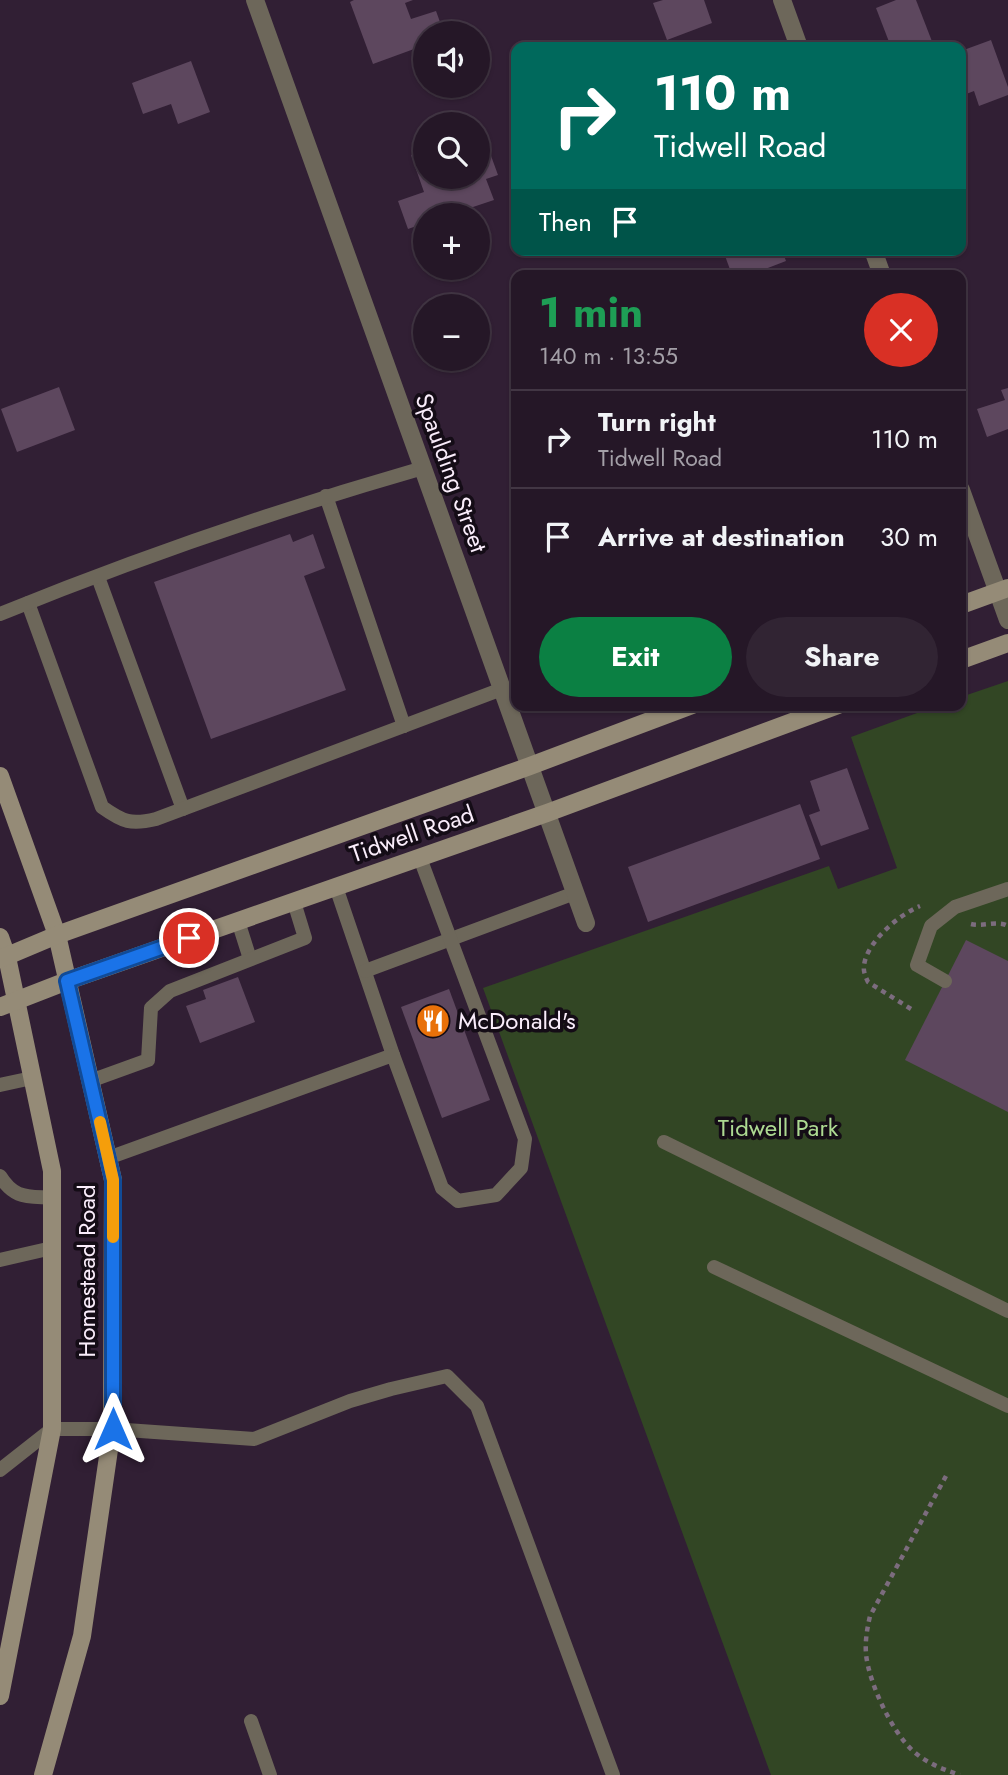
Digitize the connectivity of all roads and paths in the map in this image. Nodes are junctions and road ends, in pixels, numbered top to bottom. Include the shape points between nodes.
1 (255, 0) edge
2 (782, 0) edge
3 (797, 42) edge
4 (424, 468) junction
5 (326, 496) junction
6 (966, 502) edge
7 (98, 577) junction
8 (1003, 590) edge
9 (28, 603) junction
10 (966, 603) edge
11 (0, 614) edge
12 (1008, 620) edge
13 (1008, 642) edge
14 (966, 658) edge
15 (502, 689) junction
16 (676, 711) edge
17 (822, 711) edge
18 (404, 726) junction
19 (530, 766) junction
20 (0, 776) edge
21 (183, 809) junction
22 (547, 813) junction
23 (420, 858) junction
24 (336, 887) junction
25 (1008, 889) edge
26 (575, 893) junction
27 (294, 902) junction
28 (238, 921) junction
29 (586, 923) dead end
30 (57, 935) junction
31 (0, 937) edge
32 (451, 939) junction
33 (4, 958) edge
34 (250, 959) junction
35 (365, 971) junction
36 (67, 981) junction
37 (945, 981) dead end
38 (8, 1004) edge
39 (393, 1055) junction
40 (32, 1078) junction
41 (90, 1081) junction
42 (0, 1085) edge
43 (664, 1142) dead end
44 (108, 1158) junction
45 (0, 1176) edge
46 (52, 1198) junction
47 (52, 1248) junction
48 (0, 1259) edge
49 (714, 1267) dead end
50 (1008, 1311) edge
51 (1008, 1406) edge
52 (52, 1429) junction
53 (113, 1429) junction
54 (0, 1470) edge
55 (946, 1476) dead end
56 (0, 1696) edge
57 (251, 1721) dead end
58 (43, 1775) edge
59 (270, 1775) edge
60 (613, 1775) edge
61 (960, 1775) edge

1 - 4 street, Spaulding Street
2 - 3 street
4 - 5 lane
4 - 15 street, Spaulding Street
5 - 7 lane
5 - 18 lane
6 - 8 street
7 - 9 lane
7 - 21 lane
8 - 10 main road
8 - 12 street
9 - 11 lane
9 - 21 lane via 102,807 136,824
13 - 14 main road
15 - 18 lane
15 - 19 street, Spaulding Street
16 - 19 main road, Tidwell Road
17 - 22 main road, Tidwell Road
18 - 21 lane
19 - 22 street, Spaulding Street
19 - 30 main road, Tidwell Road
20 - 30 main road, Homestead Road
22 - 23 main road, Tidwell Road
22 - 26 street, Spaulding Street
23 - 24 main road, Tidwell Road
23 - 32 lane
24 - 27 main road, Tidwell Road
24 - 35 lane
25 - 37 lane via 955,907 932,926 917,965
26 - 29 street, Spaulding Street
26 - 32 lane
27 - 28 main road, Tidwell Road
27 - 34 lane via 304,938
28 - 34 lane
28 - 36 main road, Tidwell Road
30 - 33 main road, Tidwell Road
30 - 36 main road, Homestead Road
31 - 33 main road, Homestead Road
32 - 35 lane
32 - 39 lane via 525,1139 521,1168 496,1195 458,1201 442,1188
33 - 38 main road, Homestead Road
34 - 41 lane via 170,990 151,1007 148,1060
35 - 39 lane
36 - 38 main road, Tidwell Road
36 - 41 main road, Homestead Road
38 - 40 main road, Homestead Road
39 - 44 lane
40 - 42 lane
40 - 46 main road, Homestead Road via 52,1171
41 - 44 main road, Homestead Road
43 - 50 lane
44 - 53 main road, Homestead Road via 113,1180
45 - 46 lane via 9,1190 19,1195
46 - 47 main road, Homestead Road
47 - 48 lane
47 - 52 main road, Homestead Road
49 - 51 lane
52 - 53 lane
52 - 54 lane
52 - 56 main road, Homestead Road
53 - 58 main road, Homestead Road via 82,1636
53 - 60 lane via 254,1439 351,1401 447,1376 477,1406
55 - 61 path via 870,1616 865,1639 883,1711 911,1750
57 - 59 lane

